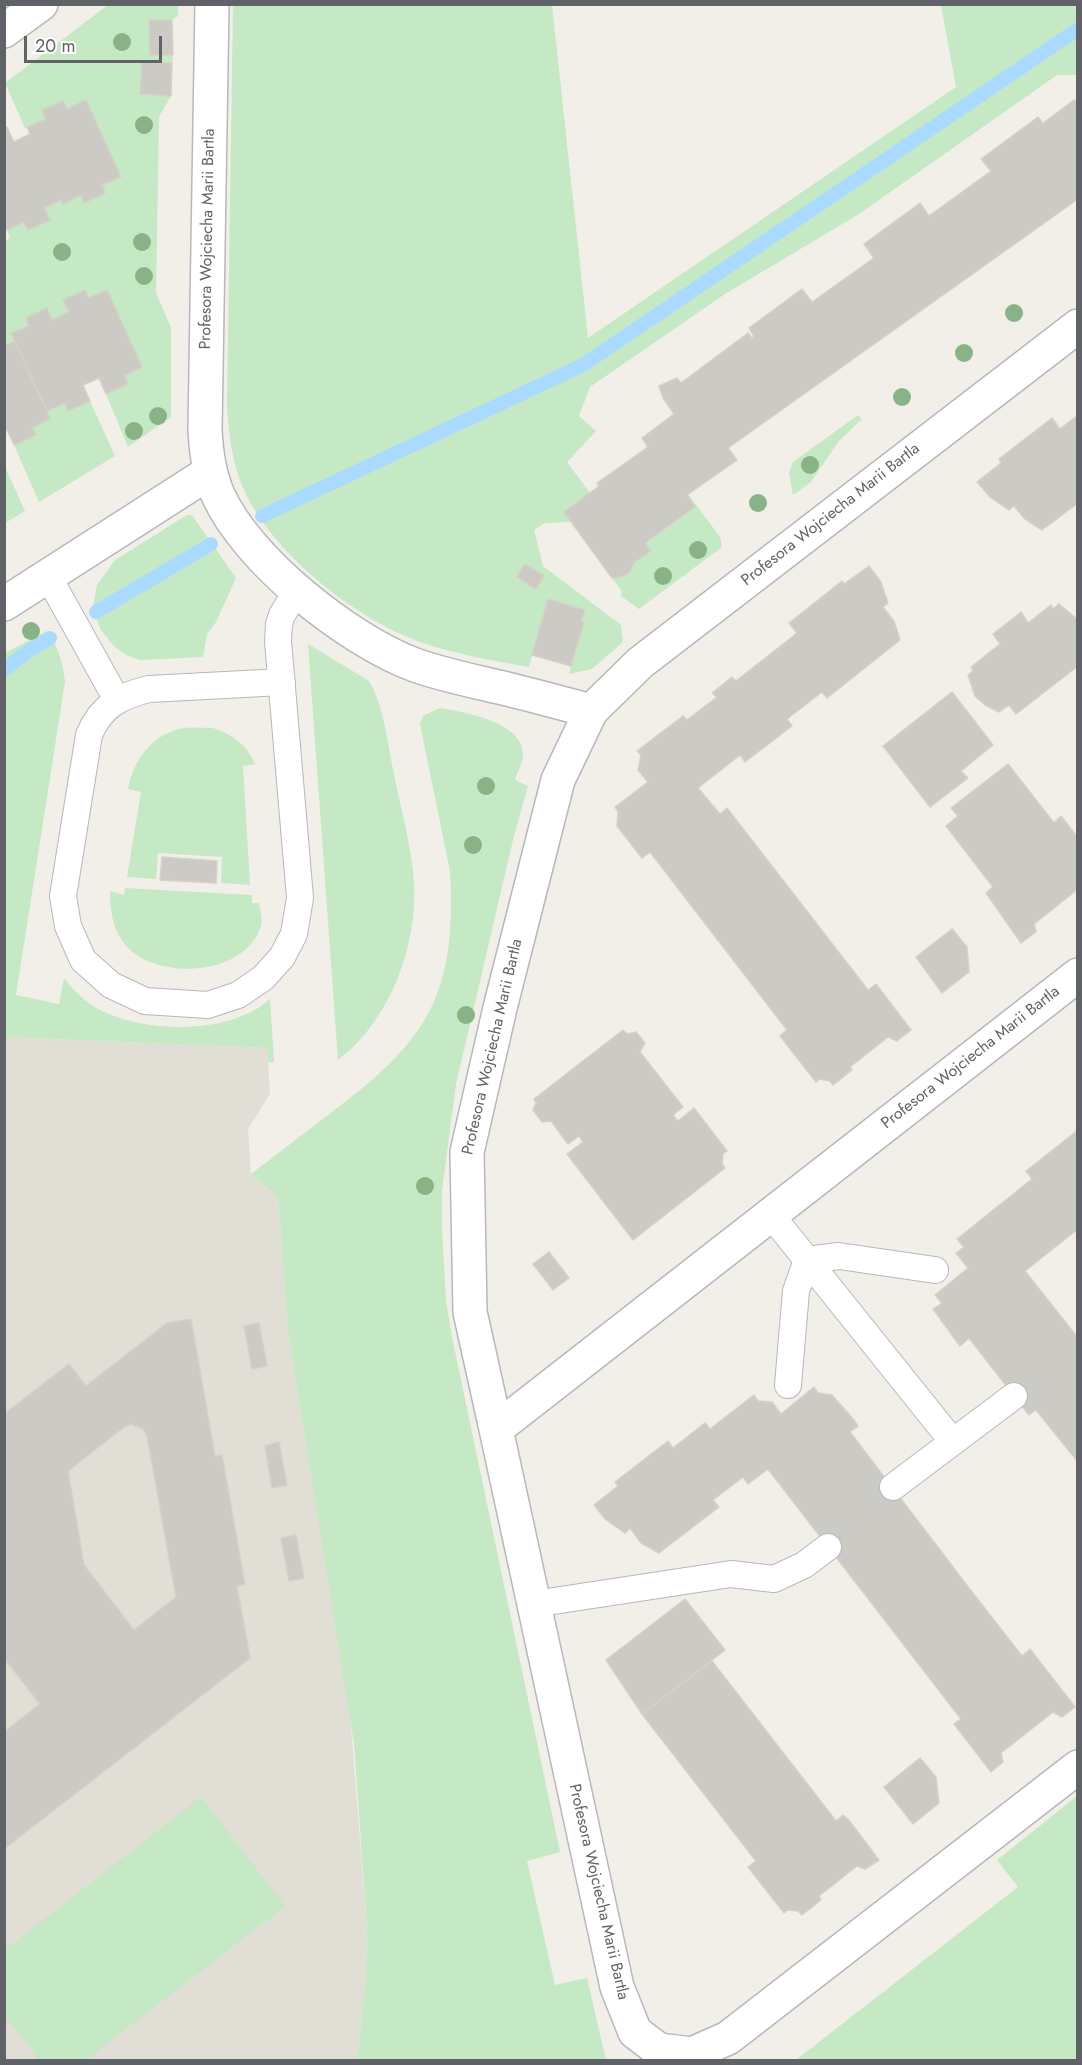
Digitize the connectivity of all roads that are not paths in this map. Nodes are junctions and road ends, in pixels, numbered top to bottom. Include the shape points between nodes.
1 (41, 4) edge
2 (212, 4) edge
3 (4, 31) edge
4 (1077, 326) edge
5 (210, 472) junction
6 (48, 576) junction
7 (297, 590) junction
8 (4, 604) edge
9 (282, 682) junction
10 (117, 700) junction
11 (591, 711) junction
12 (1077, 975) edge
13 (771, 1215) junction
14 (807, 1260) junction
15 (935, 1270) dead end
16 (788, 1384) dead end
17 (1014, 1396) dead end
18 (496, 1429) junction
19 (953, 1442) junction
20 (893, 1487) dead end
21 (828, 1547) dead end
22 (534, 1604) junction
23 (1077, 1767) edge

1 - 3 street
2 - 5 street, Profesora Wojciecha Marii Bartla via 205,429
4 - 11 street, Profesora Wojciecha Marii Bartla via 640,663
5 - 6 street
5 - 7 street, Profesora Wojciecha Marii Bartla via 235,523
6 - 8 street
6 - 10 lane
7 - 9 lane via 279,624
7 - 11 street, Profesora Wojciecha Marii Bartla via 348,629 415,665
9 - 10 lane via 149,689
9 - 10 lane via 300,898 294,934 282,957 263,978 238,995 208,1005 145,1001 111,985 84,960 68,926 63,896 89,735 95,720
11 - 18 street, Profesora Wojciecha Marii Bartla via 558,780 467,1152 470,1312
12 - 13 street, Profesora Wojciecha Marii Bartla
13 - 14 lane
13 - 18 street, Profesora Wojciecha Marii Bartla
14 - 15 lane via 839,1256
14 - 16 lane via 796,1291
14 - 19 lane
17 - 19 lane
18 - 22 street, Profesora Wojciecha Marii Bartla
19 - 20 lane
21 - 22 lane via 804,1565 774,1579 731,1575
22 - 23 street, Profesora Wojciecha Marii Bartla via 617,1987 635,2032 659,2050 692,2054 728,2038

